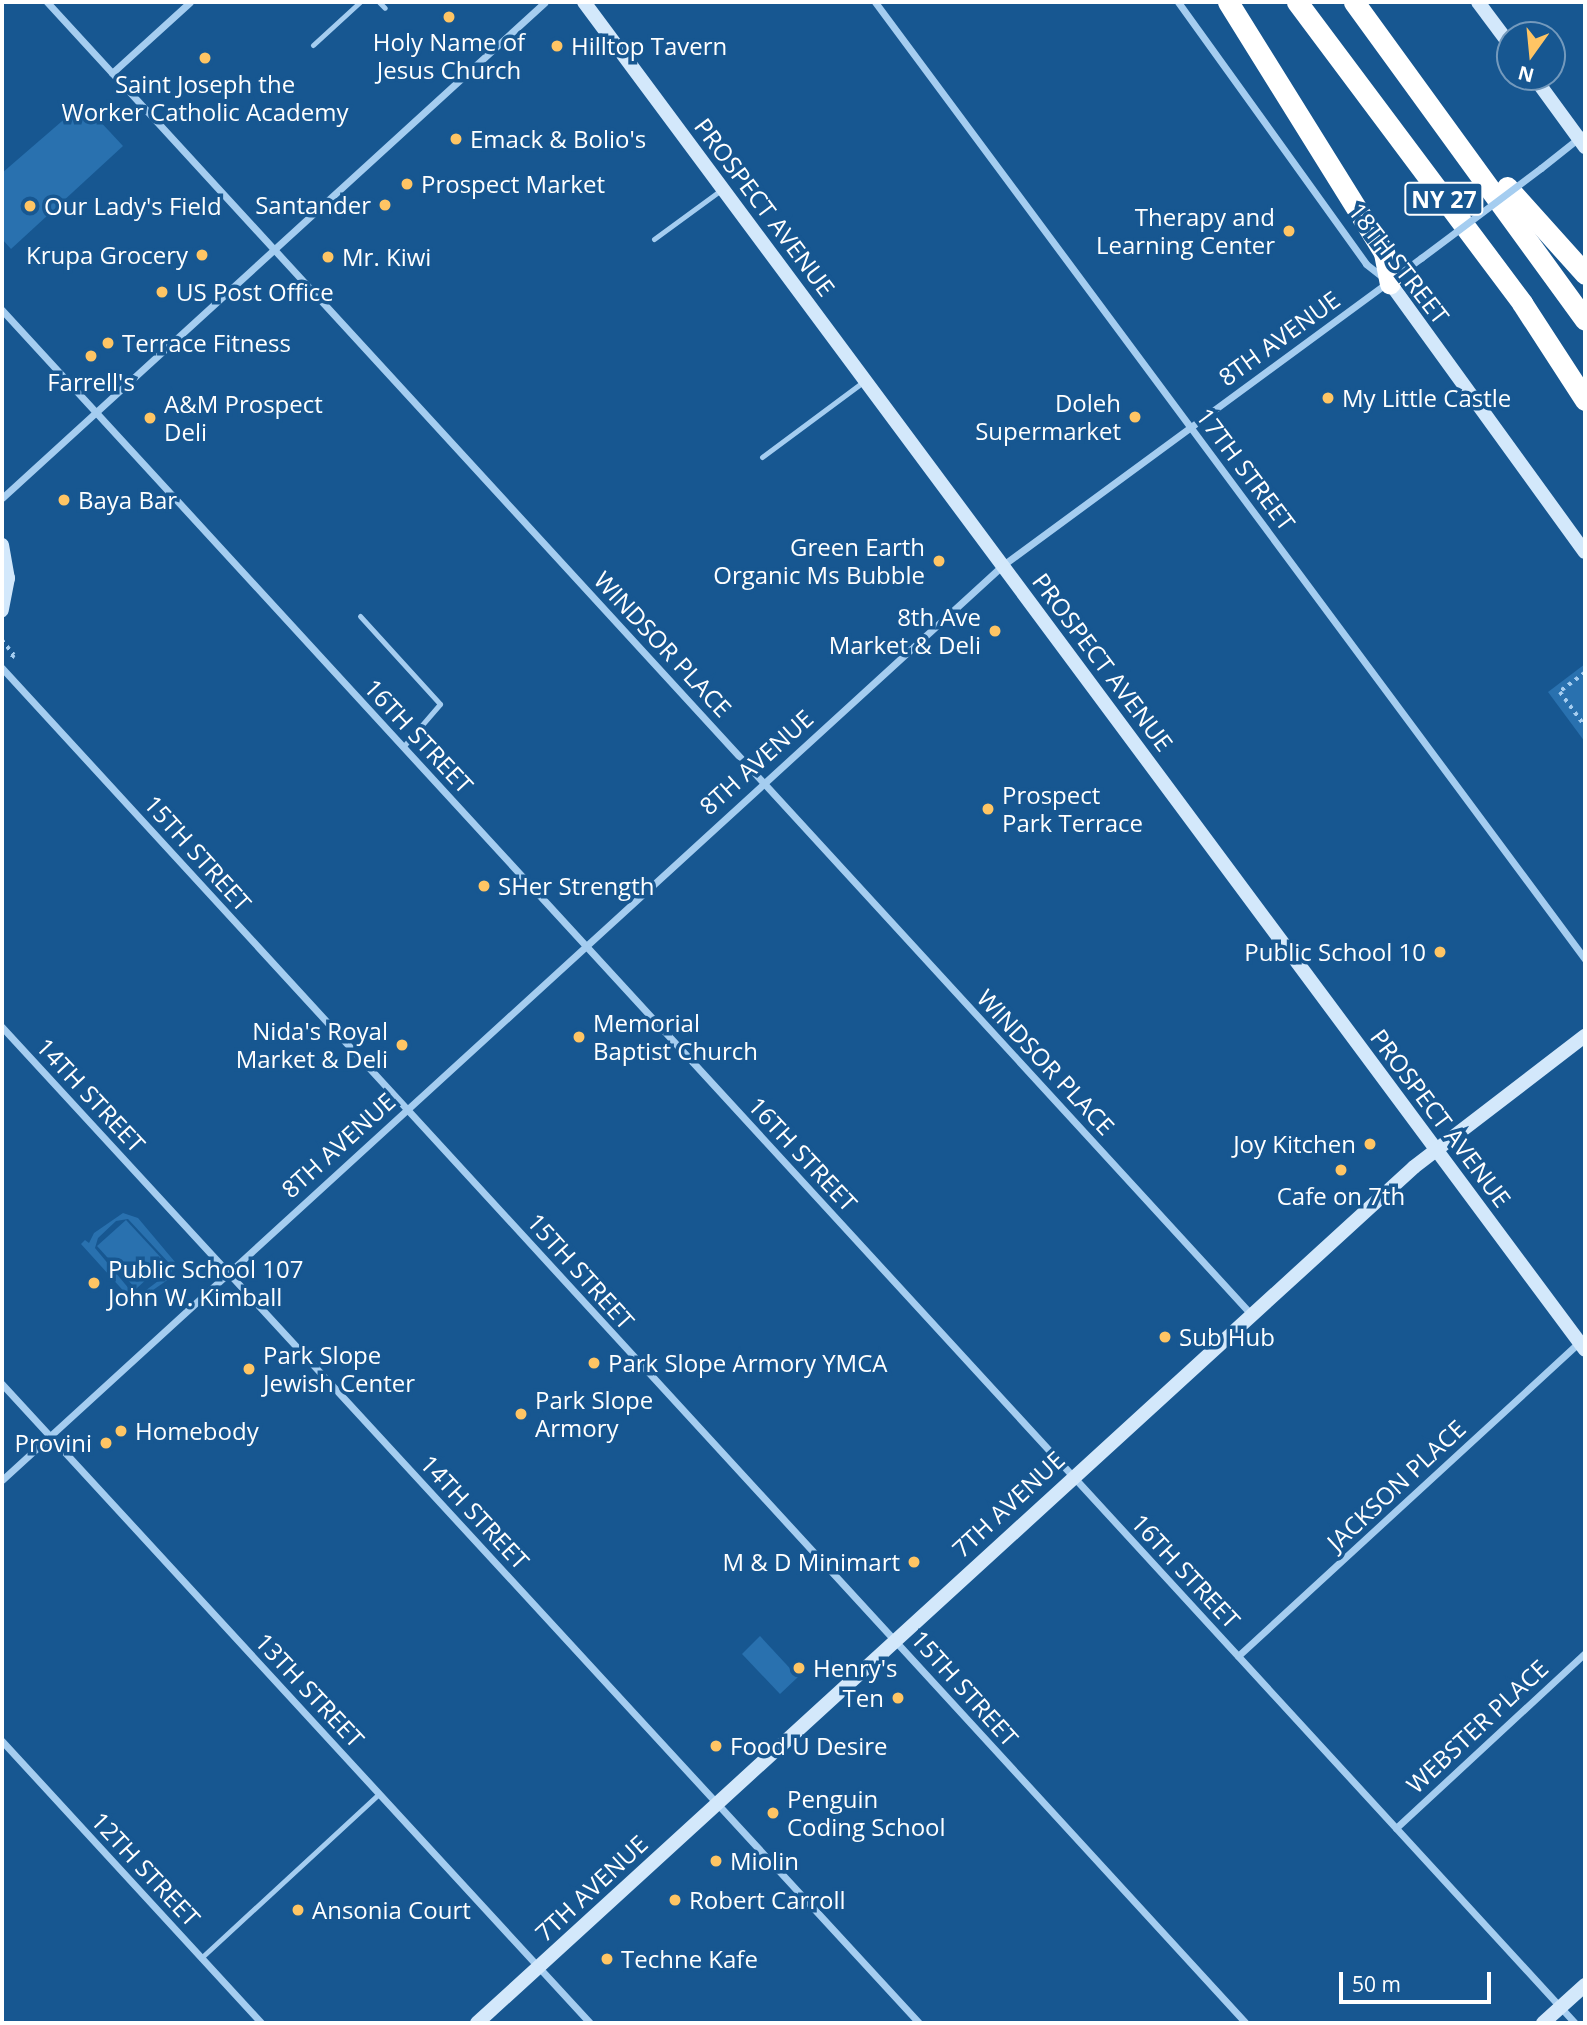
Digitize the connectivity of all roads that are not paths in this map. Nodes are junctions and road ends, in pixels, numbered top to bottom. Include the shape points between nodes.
1 (47, 2) edge
2 (190, 2) edge
3 (360, 2) edge
4 (379, 2) edge
5 (545, 2) edge
6 (584, 2) edge
7 (875, 2) edge
8 (1178, 2) edge
9 (1228, 2) edge
10 (1297, 2) edge
11 (1354, 2) edge
12 (1478, 2) edge
13 (385, 8) dead end
14 (1496, 26) edge
15 (313, 45) dead end
16 (112, 73) junction
17 (1545, 91) edge
18 (1430, 104) junction
19 (1583, 139) edge
20 (723, 189) junction
21 (654, 239) dead end
22 (274, 249) junction
23 (1585, 274) edge
24 (1390, 283) junction
25 (2, 310) edge
26 (1585, 320) edge
27 (866, 380) junction
28 (1585, 400) edge
29 (95, 413) junction
30 (1190, 426) junction
31 (762, 457) dead end
32 (2, 498) edge
33 (2, 545) edge
34 (1585, 552) edge
35 (1003, 565) junction
36 (2, 610) edge
37 (360, 616) dead end
38 (2, 668) edge
39 (403, 747) junction
40 (763, 781) junction
41 (584, 944) junction
42 (1585, 959) edge
43 (2, 1027) edge
44 (1585, 1036) edge
45 (406, 1108) junction
46 (1436, 1148) junction
47 (228, 1272) junction
48 (1251, 1313) junction
49 (1582, 1346) edge
50 (2, 1384) edge
51 (50, 1435) junction
52 (1073, 1476) junction
53 (2, 1480) edge
54 (894, 1640) junction
55 (1585, 1653) edge
56 (1238, 1656) junction
57 (2, 1741) edge
58 (379, 1794) junction
59 (716, 1803) junction
60 (1395, 1828) junction
61 (201, 1958) junction
62 (538, 1967) junction
63 (1585, 1985) edge
64 (1561, 2007) junction
65 (261, 2023) edge
66 (477, 2023) edge
67 (590, 2023) edge
68 (919, 2023) edge
69 (1246, 2023) edge
70 (1543, 2023) edge
71 (1575, 2023) edge

1 - 16 street, WINDSOR PLACE
2 - 16 street
3 - 15 lane
4 - 13 lane
5 - 22 street
6 - 20 street, PROSPECT AVENUE
7 - 30 street, 17TH STREET
8 - 24 street, 18TH STREET via 1366,264
9 - 24 highway via 1384,253
10 - 28 highway, NY 27 via 1522,303
11 - 18 highway, NY 27
12 - 14 street
16 - 22 street, WINDSOR PLACE
17 - 19 street
18 - 23 highway
18 - 26 highway, NY 27
19 - 24 street, 8TH AVENUE, bridge
20 - 21 lane
20 - 27 street, PROSPECT AVENUE
22 - 29 street
22 - 40 street, WINDSOR PLACE
24 - 30 street, 8TH AVENUE
24 - 34 street, 18TH STREET
25 - 29 street, 16TH STREET
27 - 31 lane
27 - 35 street, PROSPECT AVENUE
29 - 32 street
29 - 39 street, 16TH STREET
30 - 35 street, 8TH AVENUE
30 - 42 street, 17TH STREET
33 - 36 street via 8,578
35 - 40 street, 8TH AVENUE
35 - 46 street, PROSPECT AVENUE
37 - 39 lane via 440,704
38 - 45 street, 15TH STREET
39 - 41 street, 16TH STREET
40 - 41 street, 8TH AVENUE
40 - 48 street, WINDSOR PLACE
41 - 45 street, 8TH AVENUE
41 - 52 street, 16TH STREET
43 - 47 street, 14TH STREET
44 - 46 street, 7TH AVENUE
45 - 47 street, 8TH AVENUE
45 - 54 street, 15TH STREET
46 - 48 street, 7TH AVENUE
46 - 49 street, PROSPECT AVENUE
47 - 51 street, 8TH AVENUE
47 - 59 street, 14TH STREET
48 - 52 street, 7TH AVENUE
49 - 56 street, JACKSON PLACE
50 - 51 street, 13TH STREET
51 - 53 street, 8TH AVENUE
51 - 58 street, 13TH STREET
52 - 54 street, 7TH AVENUE
52 - 56 street, 16TH STREET
54 - 59 street, 7TH AVENUE
54 - 69 street, 15TH STREET
55 - 60 street, WEBSTER PLACE
56 - 60 street, 16TH STREET
57 - 61 street, 12TH STREET
58 - 61 lane
58 - 62 street, 13TH STREET
59 - 62 street, 7TH AVENUE
59 - 68 street, 14TH STREET
60 - 64 street, 16TH STREET
61 - 65 street, 12TH STREET
62 - 66 street, 7TH AVENUE
62 - 67 street, 13TH STREET
63 - 64 street
64 - 70 street
64 - 71 street, 16TH STREET

